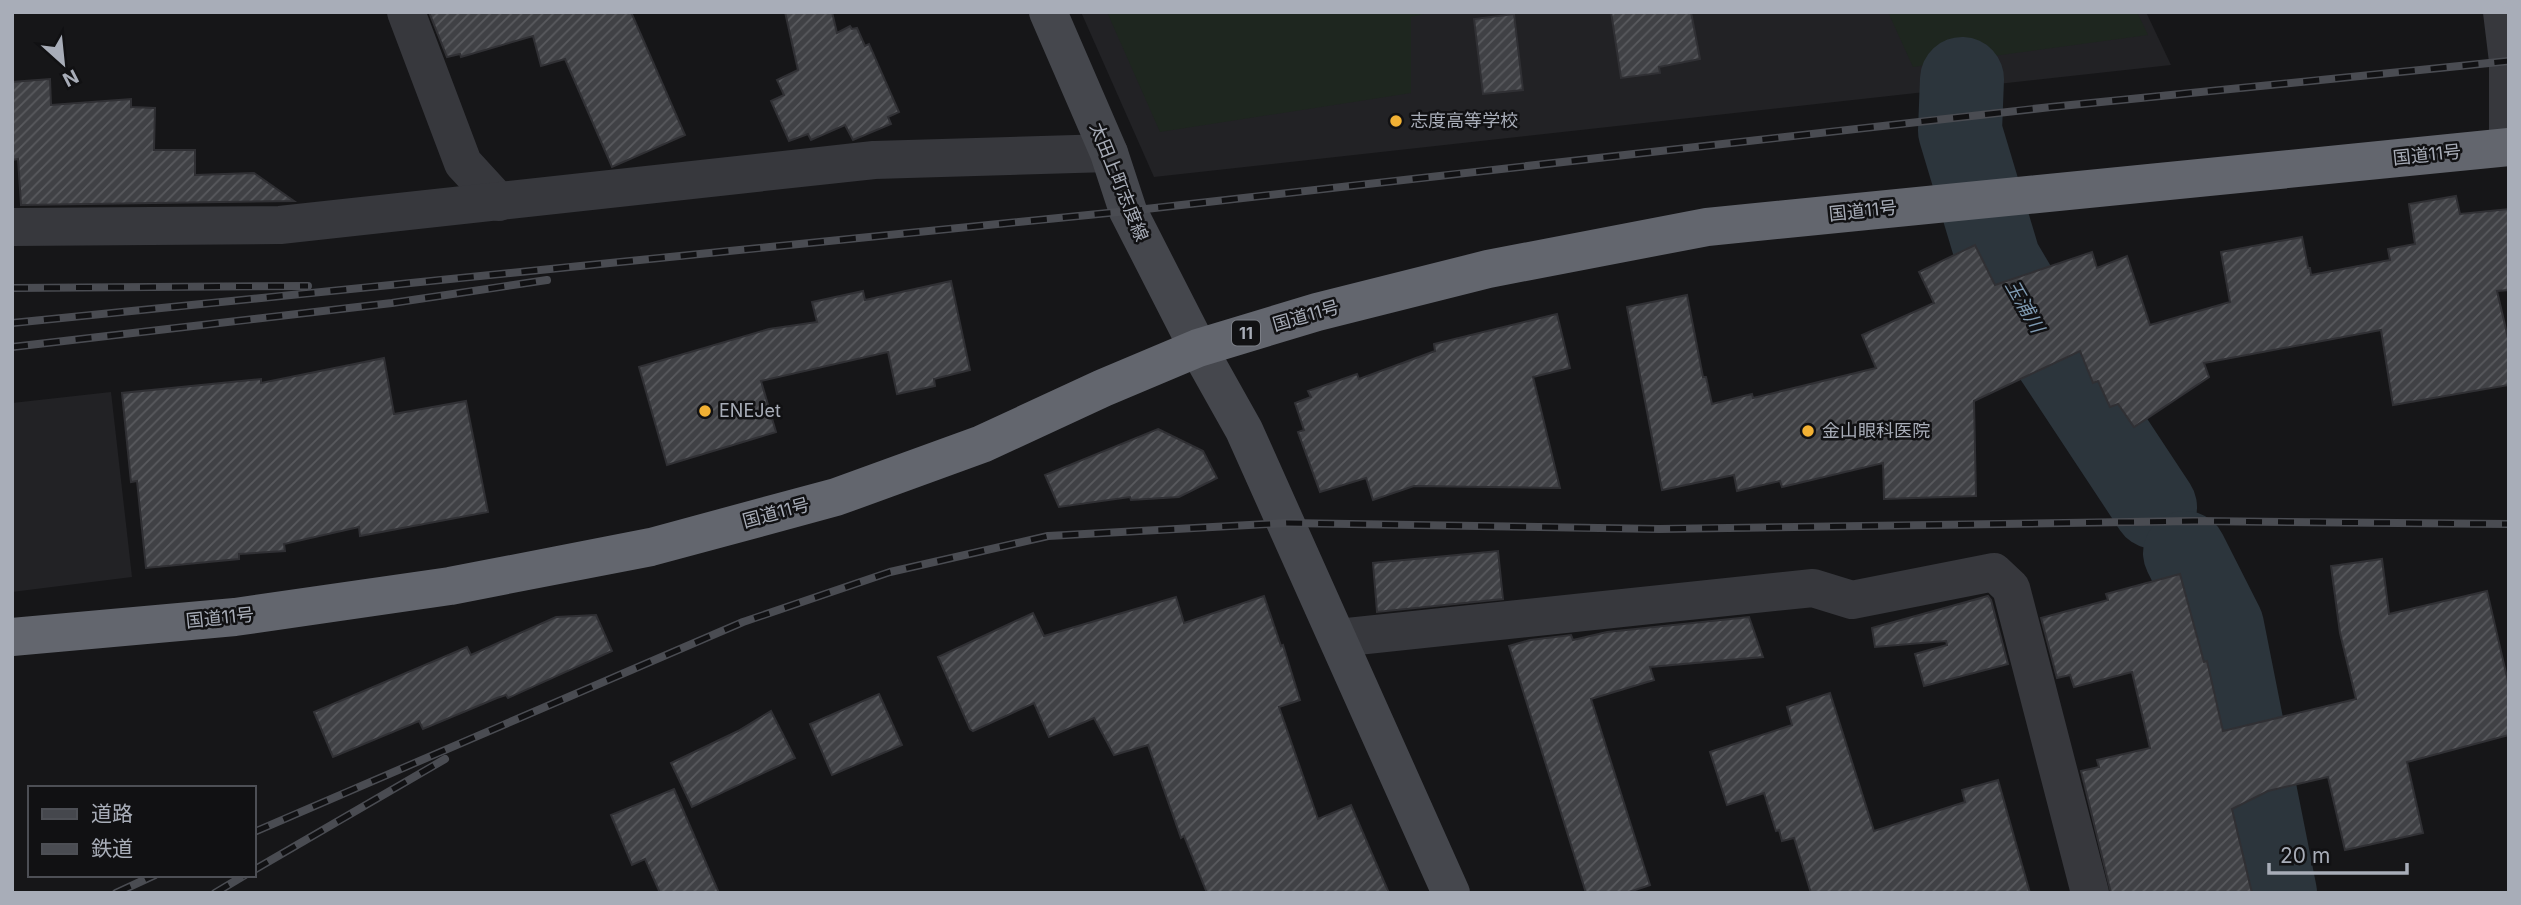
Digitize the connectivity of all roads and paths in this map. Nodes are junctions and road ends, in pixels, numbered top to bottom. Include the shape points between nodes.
1 (405, 12) edge
2 (1048, 12) edge
3 (2502, 12) edge
4 (2508, 147) edge
5 (1108, 153) junction
6 (499, 202) junction
7 (12, 227) edge
8 (1198, 348) junction
9 (12, 637) edge
10 (1338, 638) junction
11 (1451, 893) edge
12 (2090, 893) edge

1 - 6 street via 463,163
2 - 5 street, 太田上町志度線
3 - 4 street via 2508,61
4 - 8 highway, 国道11号 / 11 via 1707,227 1488,269
5 - 6 street via 874,160
5 - 8 street, 太田上町志度線 via 1128,211
6 - 7 street via 280,225
8 - 9 highway, 国道11号 / 11 via 958,453 836,497 651,547 450,586 235,617
8 - 10 street, 太田上町志度線 via 1244,430
10 - 11 street, 太田上町志度線
10 - 12 street via 1813,589 1852,600 1994,572 2011,588

